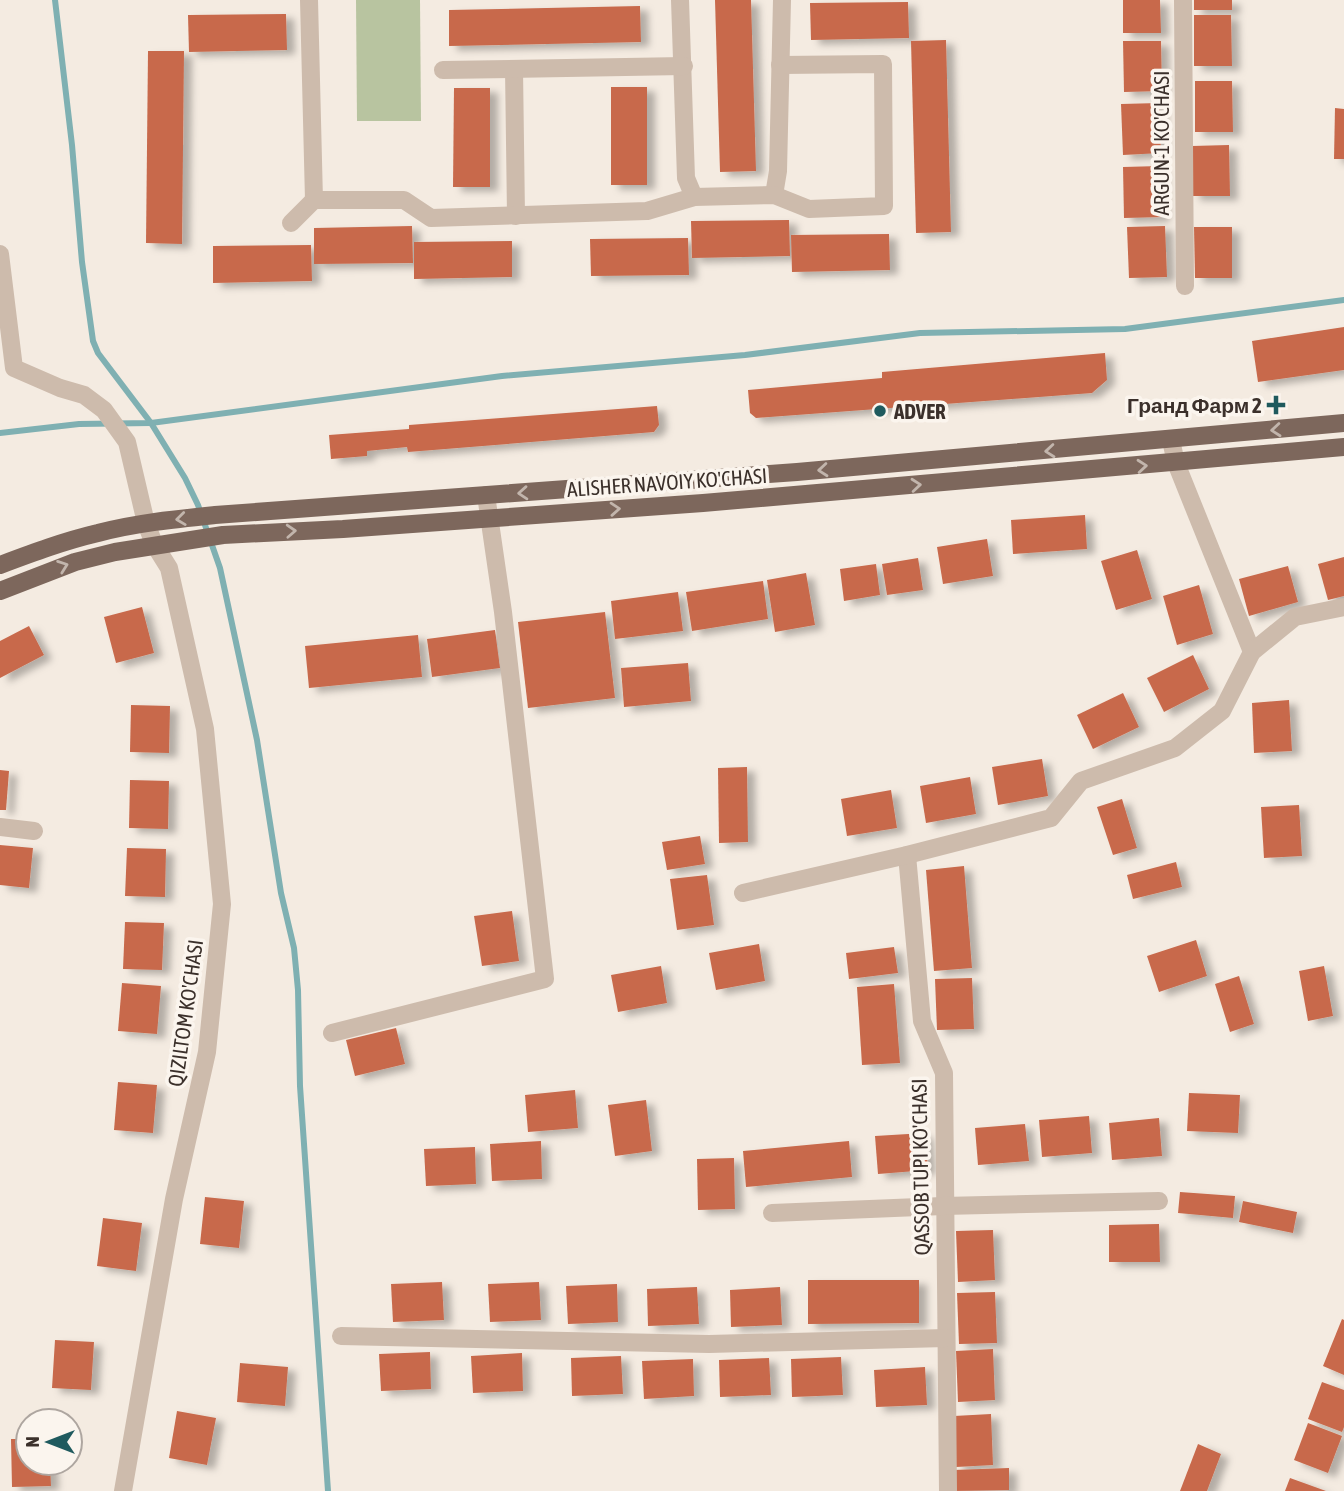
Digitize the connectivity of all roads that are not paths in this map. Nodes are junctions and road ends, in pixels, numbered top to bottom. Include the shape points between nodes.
1 (309, 0) edge
2 (680, 0) edge
3 (782, 0) edge
4 (1183, 0) edge
5 (780, 65) junction
6 (684, 66) junction
7 (514, 69) junction
8 (443, 70) dead end
9 (774, 195) junction
10 (694, 197) junction
11 (314, 200) junction
12 (516, 216) junction
13 (291, 223) dead end
14 (1, 266) edge
15 (1185, 286) dead end
16 (1344, 423) edge
17 (1171, 440) junction
18 (1344, 447) edge
19 (995, 455) junction
20 (1176, 463) junction
21 (997, 478) junction
22 (486, 495) junction
23 (489, 518) junction
24 (146, 523) junction
25 (154, 544) junction
26 (0, 565) edge
27 (0, 591) edge
28 (1344, 607) edge
29 (1252, 652) junction
30 (0, 827) edge
31 (34, 831) dead end
32 (907, 855) junction
33 (743, 893) dead end
34 (332, 1032) dead end
35 (1159, 1201) dead end
36 (943, 1206) junction
37 (772, 1213) dead end
38 (341, 1336) dead end
39 (946, 1338) junction
40 (123, 1491) edge
41 (948, 1491) edge

1 - 11 street
2 - 6 street
3 - 5 street
4 - 15 street, ARGUN-1 KO'CHASI
5 - 9 street
5 - 9 street via 883,64 884,206 809,209
6 - 7 street
6 - 10 street via 687,177
7 - 8 street
7 - 12 street
9 - 10 street
10 - 12 street via 648,211
11 - 12 street via 404,200 431,218
11 - 13 street
14 - 24 street, QIZILTOM KO'CHASI via 14,368 84,395 104,410 127,442
16 -> 17 main road, ALISHER NAVOIY KO'CHASI
17 -> 19 main road, ALISHER NAVOIY KO'CHASI
17 - 20 street
18 - 20 main road, ALISHER NAVOIY KO'CHASI
19 - 21 main road
19 -> 22 main road, ALISHER NAVOIY KO'CHASI
21 -> 20 main road, ALISHER NAVOIY KO'CHASI
20 - 29 street
23 -> 21 main road, ALISHER NAVOIY KO'CHASI
22 - 23 street
22 -> 24 main road, ALISHER NAVOIY KO'CHASI
25 -> 23 main road, ALISHER NAVOIY KO'CHASI via 223,535
23 - 34 street via 545,979
24 - 25 street, QIZILTOM KO'CHASI
24 - 26 main road, ALISHER NAVOIY KO'CHASI via 53,545
27 -> 25 main road, ALISHER NAVOIY KO'CHASI via 75,562
25 - 40 street, QIZILTOM KO'CHASI via 169,568 205,729 222,904 207,1052 174,1199
28 - 29 street via 1294,617
29 - 32 street via 1222,711 1175,748 1081,781 1051,818
30 - 31 street
32 - 33 street
32 - 36 street, QASSOB TUPI KO'CHASI via 922,1021 944,1073
35 - 36 street
36 - 37 street
36 - 39 street, QASSOB TUPI KO'CHASI
38 - 39 street via 709,1344
39 - 41 street, QASSOB TUPI KO'CHASI

